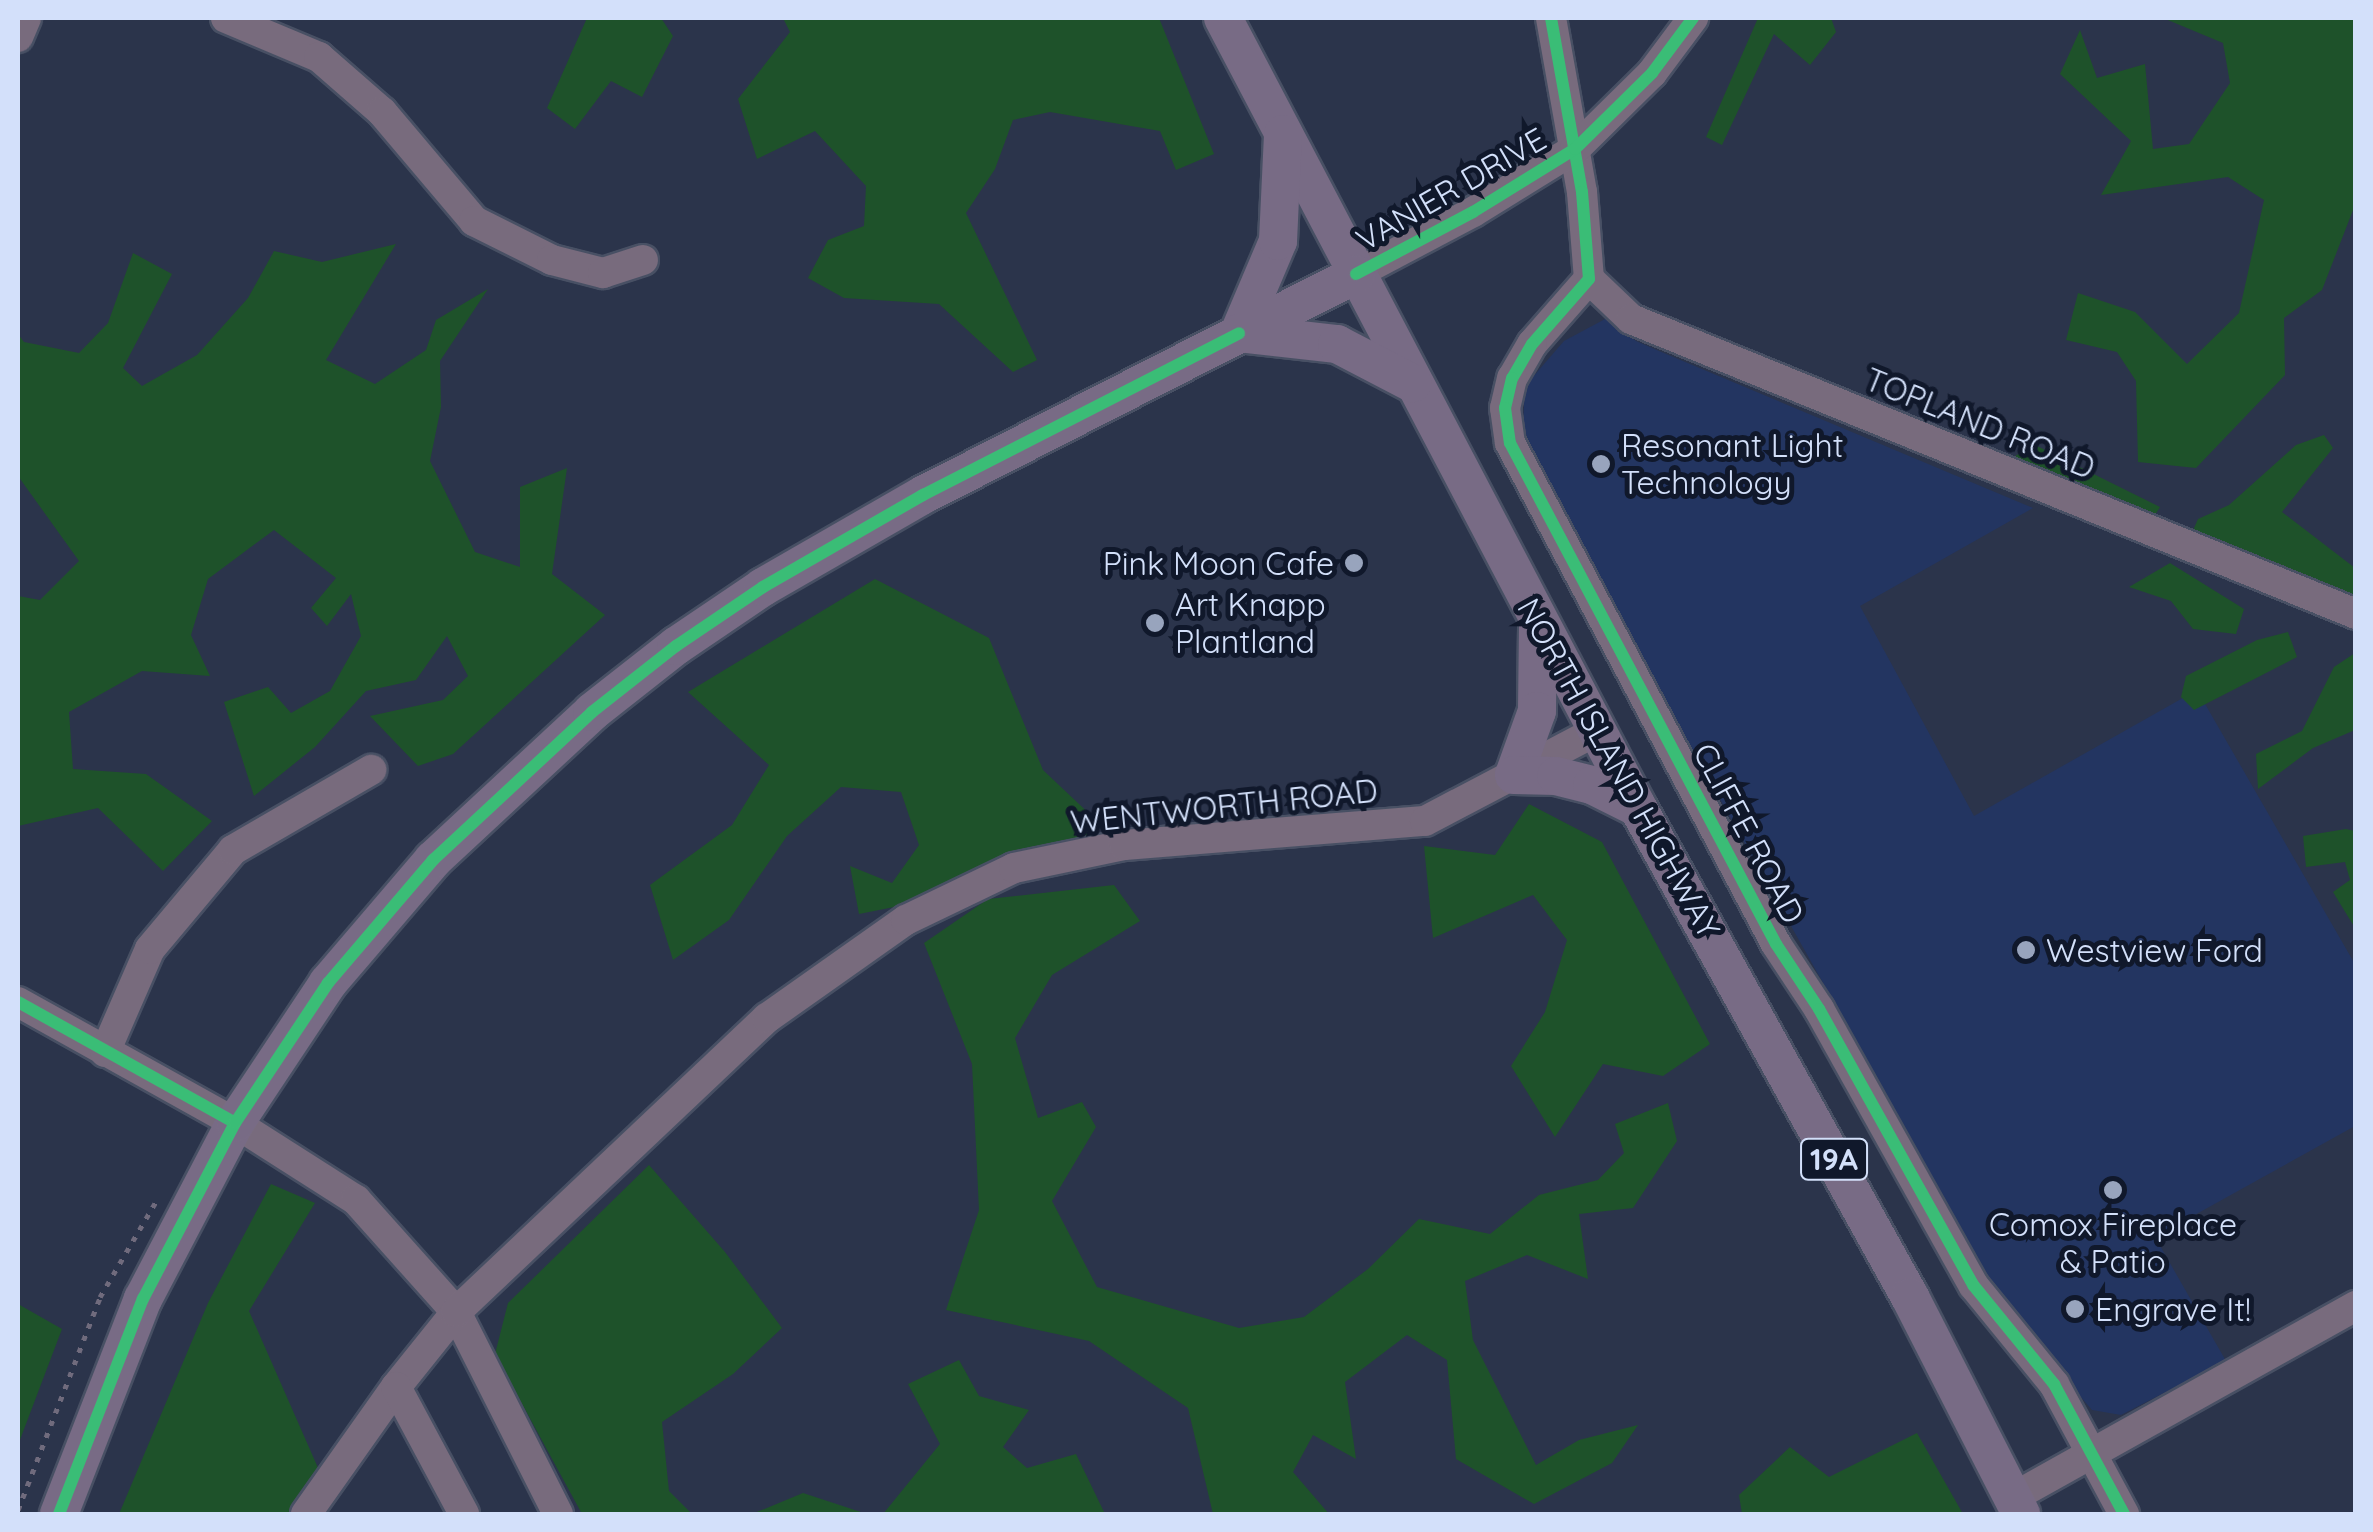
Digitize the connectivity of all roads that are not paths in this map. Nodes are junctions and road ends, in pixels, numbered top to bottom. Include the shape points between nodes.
1 (26, 18) edge
2 (226, 18) edge
3 (1223, 18) edge
4 (1551, 18) edge
5 (1693, 18) edge
6 (18, 37) edge
7 (1283, 132) junction
8 (1576, 149) junction
9 (644, 260) dead end
10 (1356, 274) junction
11 (1590, 279) junction
12 (1238, 333) junction
13 (1412, 383) junction
14 (2356, 614) edge
15 (1537, 618) junction
16 (1598, 730) junction
17 (370, 770) dead end
18 (1514, 775) junction
19 (1638, 808) junction
20 (18, 1002) edge
21 (105, 1052) junction
22 (235, 1123) junction
23 (2356, 1306) edge
24 (456, 1312) junction
25 (396, 1387) junction
26 (2093, 1454) junction
27 (2016, 1506) edge
28 (59, 1514) edge
29 (306, 1514) edge
30 (464, 1514) edge
31 (558, 1514) edge
32 (2124, 1514) edge

1 - 6 street
2 - 9 street via 319,57 382,112 474,221 552,260 604,273
3 - 7 main road, NORTH ISLAND HIGHWAY / 19A
4 - 8 street
5 - 8 street, VANIER DRIVE via 1652,73
7 - 10 main road, NORTH ISLAND HIGHWAY / 19A
7 - 12 main road via 1278,241
8 - 10 street, VANIER DRIVE
8 - 11 street
10 - 12 main road
10 - 13 main road, NORTH ISLAND HIGHWAY / 19A
11 - 14 street, TOPLAND ROAD via 1631,320
11 - 26 street, CLIFFE ROAD via 1532,344 1512,378 1505,408 1515,454 1776,944 1974,1286 2054,1384
12 - 13 main road via 1337,344
12 - 22 main road via 923,495 763,586 592,712 433,860 328,984
13 - 15 main road, NORTH ISLAND HIGHWAY / 19A
15 - 16 main road, NORTH ISLAND HIGHWAY / 19A
15 - 18 main road via 1537,711
16 - 18 street, WENTWORTH ROAD
16 - 19 main road, NORTH ISLAND HIGHWAY / 19A
17 - 21 street via 233,850 150,949
18 - 19 main road via 1592,784
18 - 24 street, WENTWORTH ROAD via 1424,821 1124,845 1014,868 906,920 767,1018
19 - 27 main road, NORTH ISLAND HIGHWAY / 19A via 1910,1297
20 - 21 street
21 - 22 street
22 - 24 street via 356,1200
22 - 28 main road via 143,1299
23 - 26 street
24 - 25 street, WENTWORTH ROAD
24 - 31 street
25 - 29 street, WENTWORTH ROAD
25 - 30 street
26 - 27 street
26 - 32 street, CLIFFE ROAD

